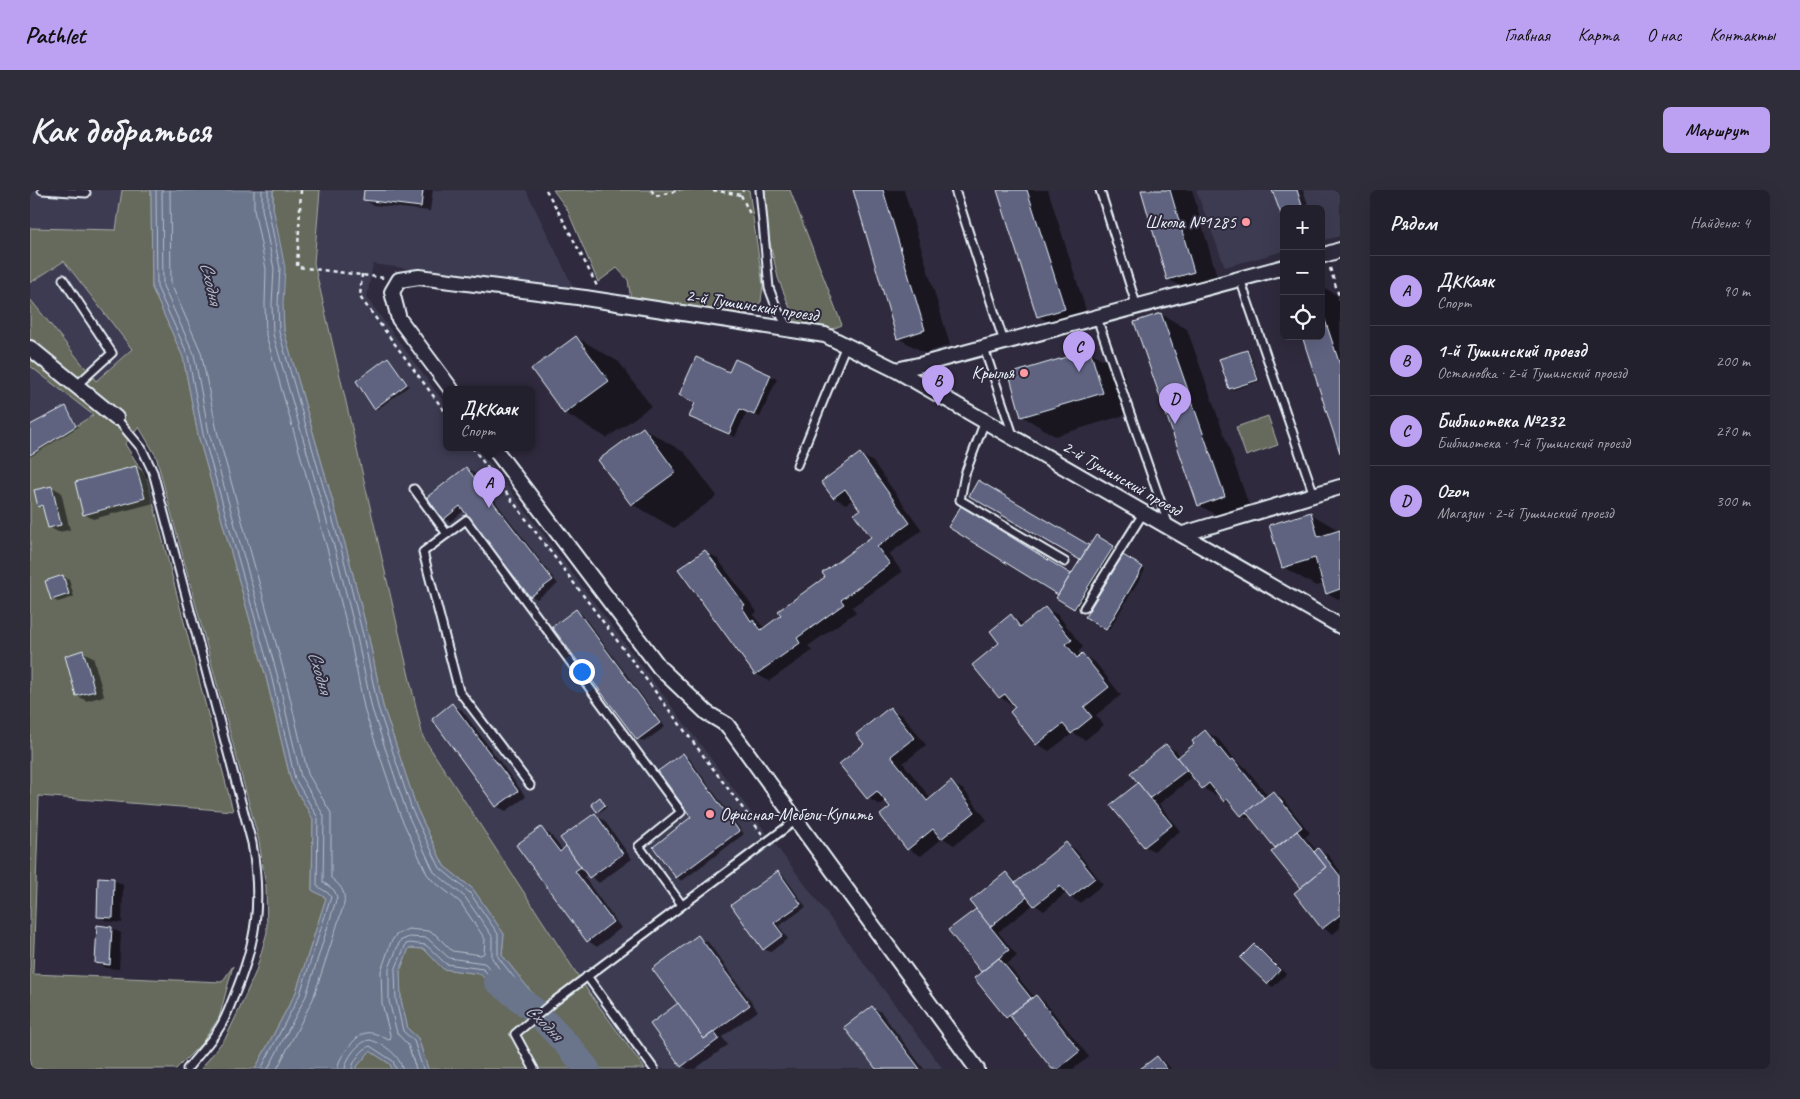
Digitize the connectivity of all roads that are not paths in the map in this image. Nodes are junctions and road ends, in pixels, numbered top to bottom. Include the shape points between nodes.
1 (42, 190) edge
2 (760, 190) edge
3 (955, 190) edge
4 (1100, 190) edge
5 (86, 193) dead end
6 (1340, 250) edge
7 (1325, 255) edge
8 (1280, 267) edge
9 (63, 279) dead end
10 (1240, 279) junction
11 (1138, 307) junction
12 (1097, 318) junction
13 (789, 329) junction
14 (1004, 342) junction
15 (846, 345) junction
16 (30, 348) edge
17 (984, 348) junction
18 (896, 370) junction
19 (77, 384) junction
20 (449, 386) edge
21 (116, 418) joint
22 (985, 421) junction
23 (1014, 437) junction
24 (496, 451) edge
25 (798, 465) dead end
26 (1340, 487) edge
27 (414, 489) dead end
28 (1314, 495) junction
29 (1144, 512) junction
30 (1169, 526) junction
31 (447, 534) junction
32 (1183, 534) junction
33 (1065, 562) dead end
34 (1084, 608) dead end
35 (1340, 626) edge
36 (530, 785) dead end
37 (796, 820) junction
38 (682, 905) junction
39 (587, 976) junction
40 (187, 1069) edge
41 (534, 1069) edge
42 (654, 1069) edge
43 (977, 1069) edge

1 - 5 lane
2 - 13 lane via 768,288
3 - 14 lane
4 - 11 lane
6 - 7 street
8 - 10 street
9 - 19 lane via 112,353
10 - 11 street
10 - 28 lane
11 - 12 street
12 - 14 street
12 - 30 lane
13 - 15 street, 2-й Тушинский проезд via 825,335
13 - 20 street, 2-й Тушинский проезд via 419,277 399,280 392,292 399,319
14 - 17 street
15 - 18 street, 2-й Тушинский проезд
15 - 25 lane
16 - 19 street
17 - 18 street
17 - 23 lane
18 - 22 street, 2-й Тушинский проезд
19 - 21 street
21 - 40 lane via 142,449 153,472 257,870 256,924 240,981 221,1026
22 - 23 street, 2-й Тушинский проезд
22 - 33 lane via 965,474 960,500
23 - 29 street, 2-й Тушинский проезд
24 - 37 street via 660,668 707,713 727,725
26 - 28 street
27 - 31 lane
28 - 32 street
29 - 30 street, 2-й Тушинский проезд
29 - 34 lane
30 - 32 street, 2-й Тушинский проезд
31 - 36 lane via 423,552 459,691
31 - 38 lane via 466,520 681,812 639,846
32 - 35 street, 2-й Тушинский проезд
37 - 38 lane
37 - 43 street
38 - 39 lane
39 - 41 lane via 515,1034
39 - 42 lane

